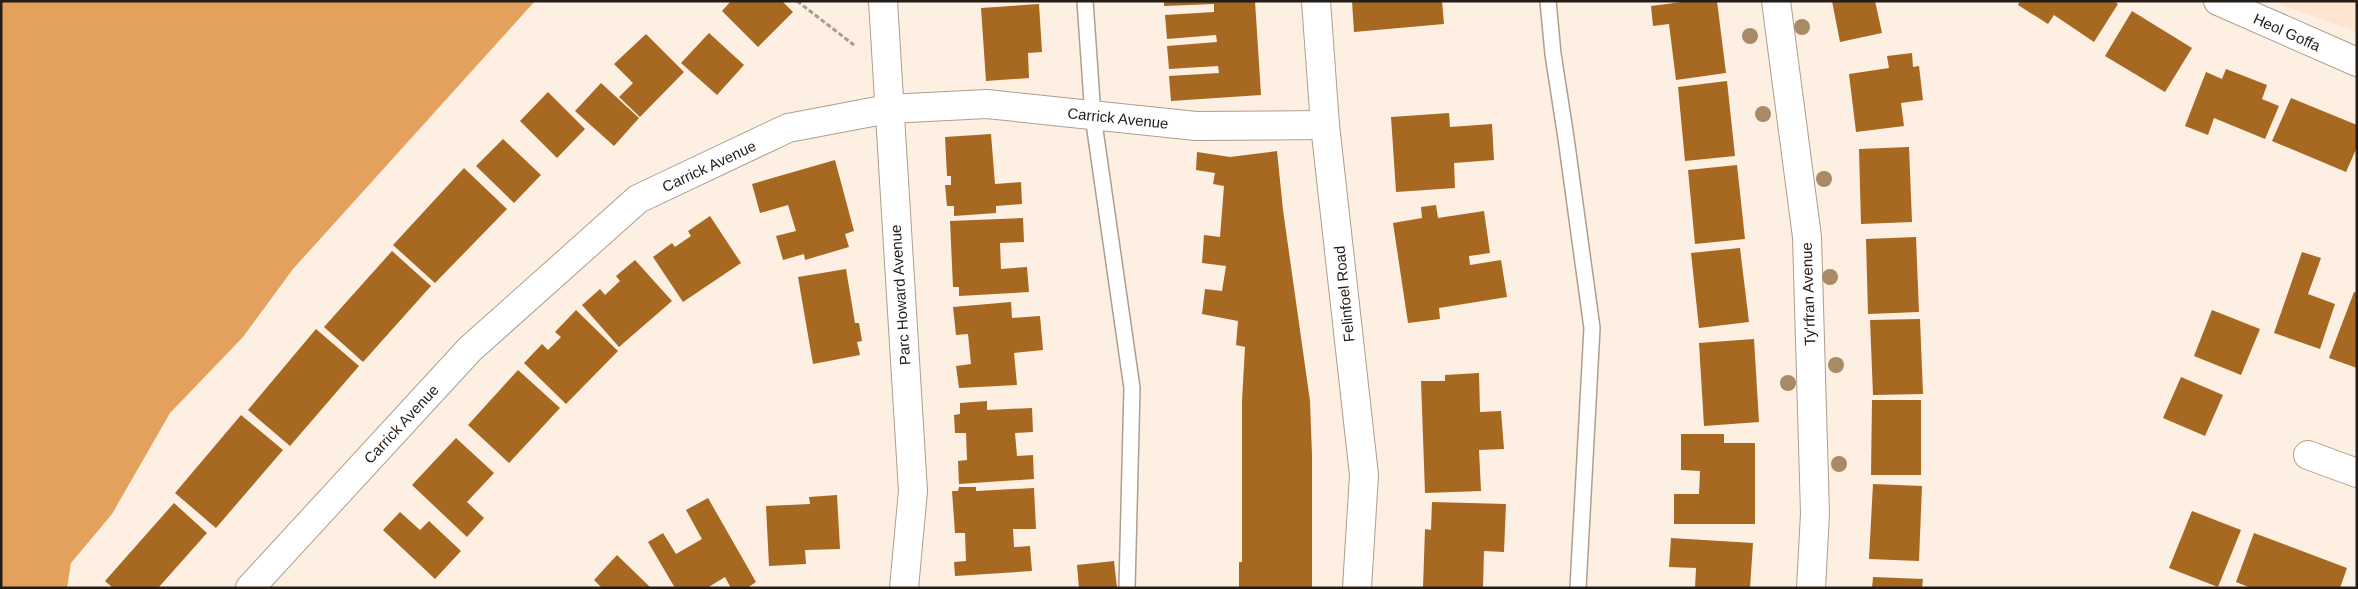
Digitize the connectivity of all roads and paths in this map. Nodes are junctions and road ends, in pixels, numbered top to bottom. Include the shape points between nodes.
1 (797, 1) edge
2 (883, 1) edge
3 (1084, 1) edge
4 (1316, 1) edge
5 (1548, 1) edge
6 (1776, 1) edge
7 (2218, 1) edge
8 (886, 52) junction
9 (2357, 62) edge
10 (888, 108) junction
11 (1093, 116) junction
12 (1325, 124) junction
13 (2308, 455) dead end
14 (2357, 473) edge
15 (250, 588) edge
16 (904, 588) edge
17 (1127, 588) edge
18 (1357, 588) edge
19 (1578, 588) edge
20 (1811, 588) edge

1 - 8 path via 865,54
2 - 8 street, Parc Howard Avenue
3 - 11 lane
4 - 12 street, Felinfoel Road
5 - 19 lane via 1592,328
6 - 20 street, Ty'rfran Avenue via 1806,237 1815,514
7 - 9 street, Heol Goffa
8 - 10 street, Parc Howard Avenue
10 - 11 street, Carrick Avenue via 987,104
10 - 15 street, Carrick Avenue via 788,128 638,199 470,349
10 - 16 street, Parc Howard Avenue via 913,491
11 - 12 street, Carrick Avenue via 1196,126
11 - 17 lane via 1132,388
12 - 18 street, Felinfoel Road via 1364,476
13 - 14 street

